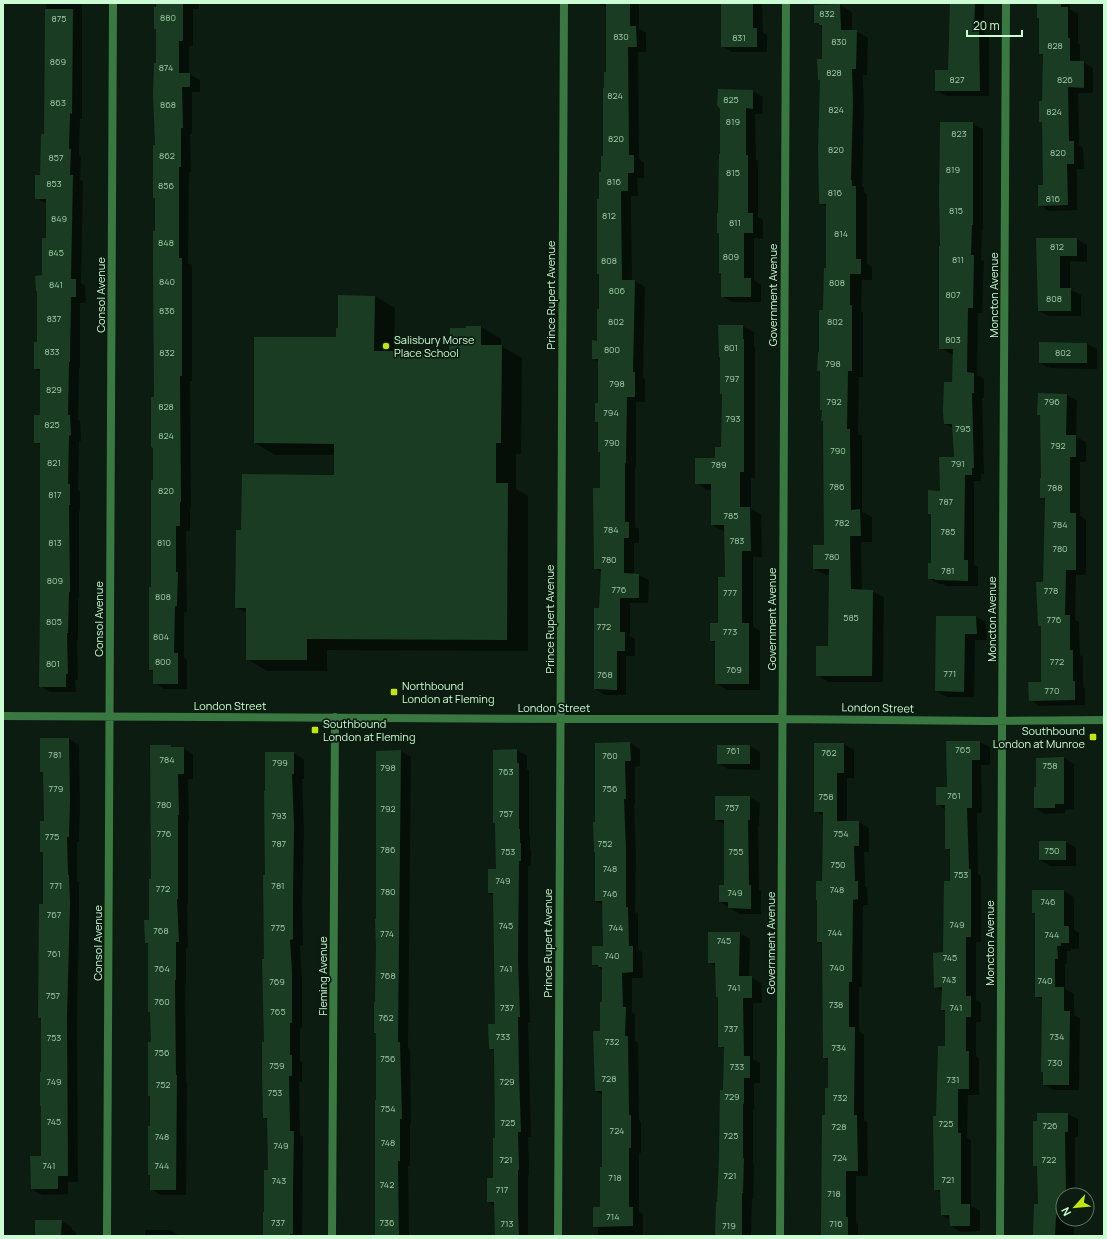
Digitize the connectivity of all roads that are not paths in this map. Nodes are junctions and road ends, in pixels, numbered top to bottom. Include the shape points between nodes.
1 (113, 3) edge
2 (564, 3) edge
3 (786, 3) edge
4 (1006, 3) edge
5 (3, 716) edge
6 (110, 716) junction
7 (335, 717) junction
8 (560, 719) junction
9 (782, 719) junction
10 (1104, 720) edge
11 (1002, 721) junction
12 (107, 1236) edge
13 (332, 1236) edge
14 (558, 1236) edge
15 (780, 1236) edge
16 (1000, 1236) edge

1 - 6 street, Consol Avenue
2 - 8 street, Prince Rupert Avenue
3 - 9 street, Government Avenue
4 - 11 street, Moncton Avenue
5 - 6 street, London Street
6 - 7 street, London Street
6 - 12 street, Consol Avenue
7 - 8 street, London Street
7 - 13 street, Fleming Avenue
8 - 9 street, London Street
8 - 14 street, Prince Rupert Avenue
9 - 11 street, London Street
9 - 15 street, Government Avenue
10 - 11 street, London Street
11 - 16 street, Moncton Avenue

